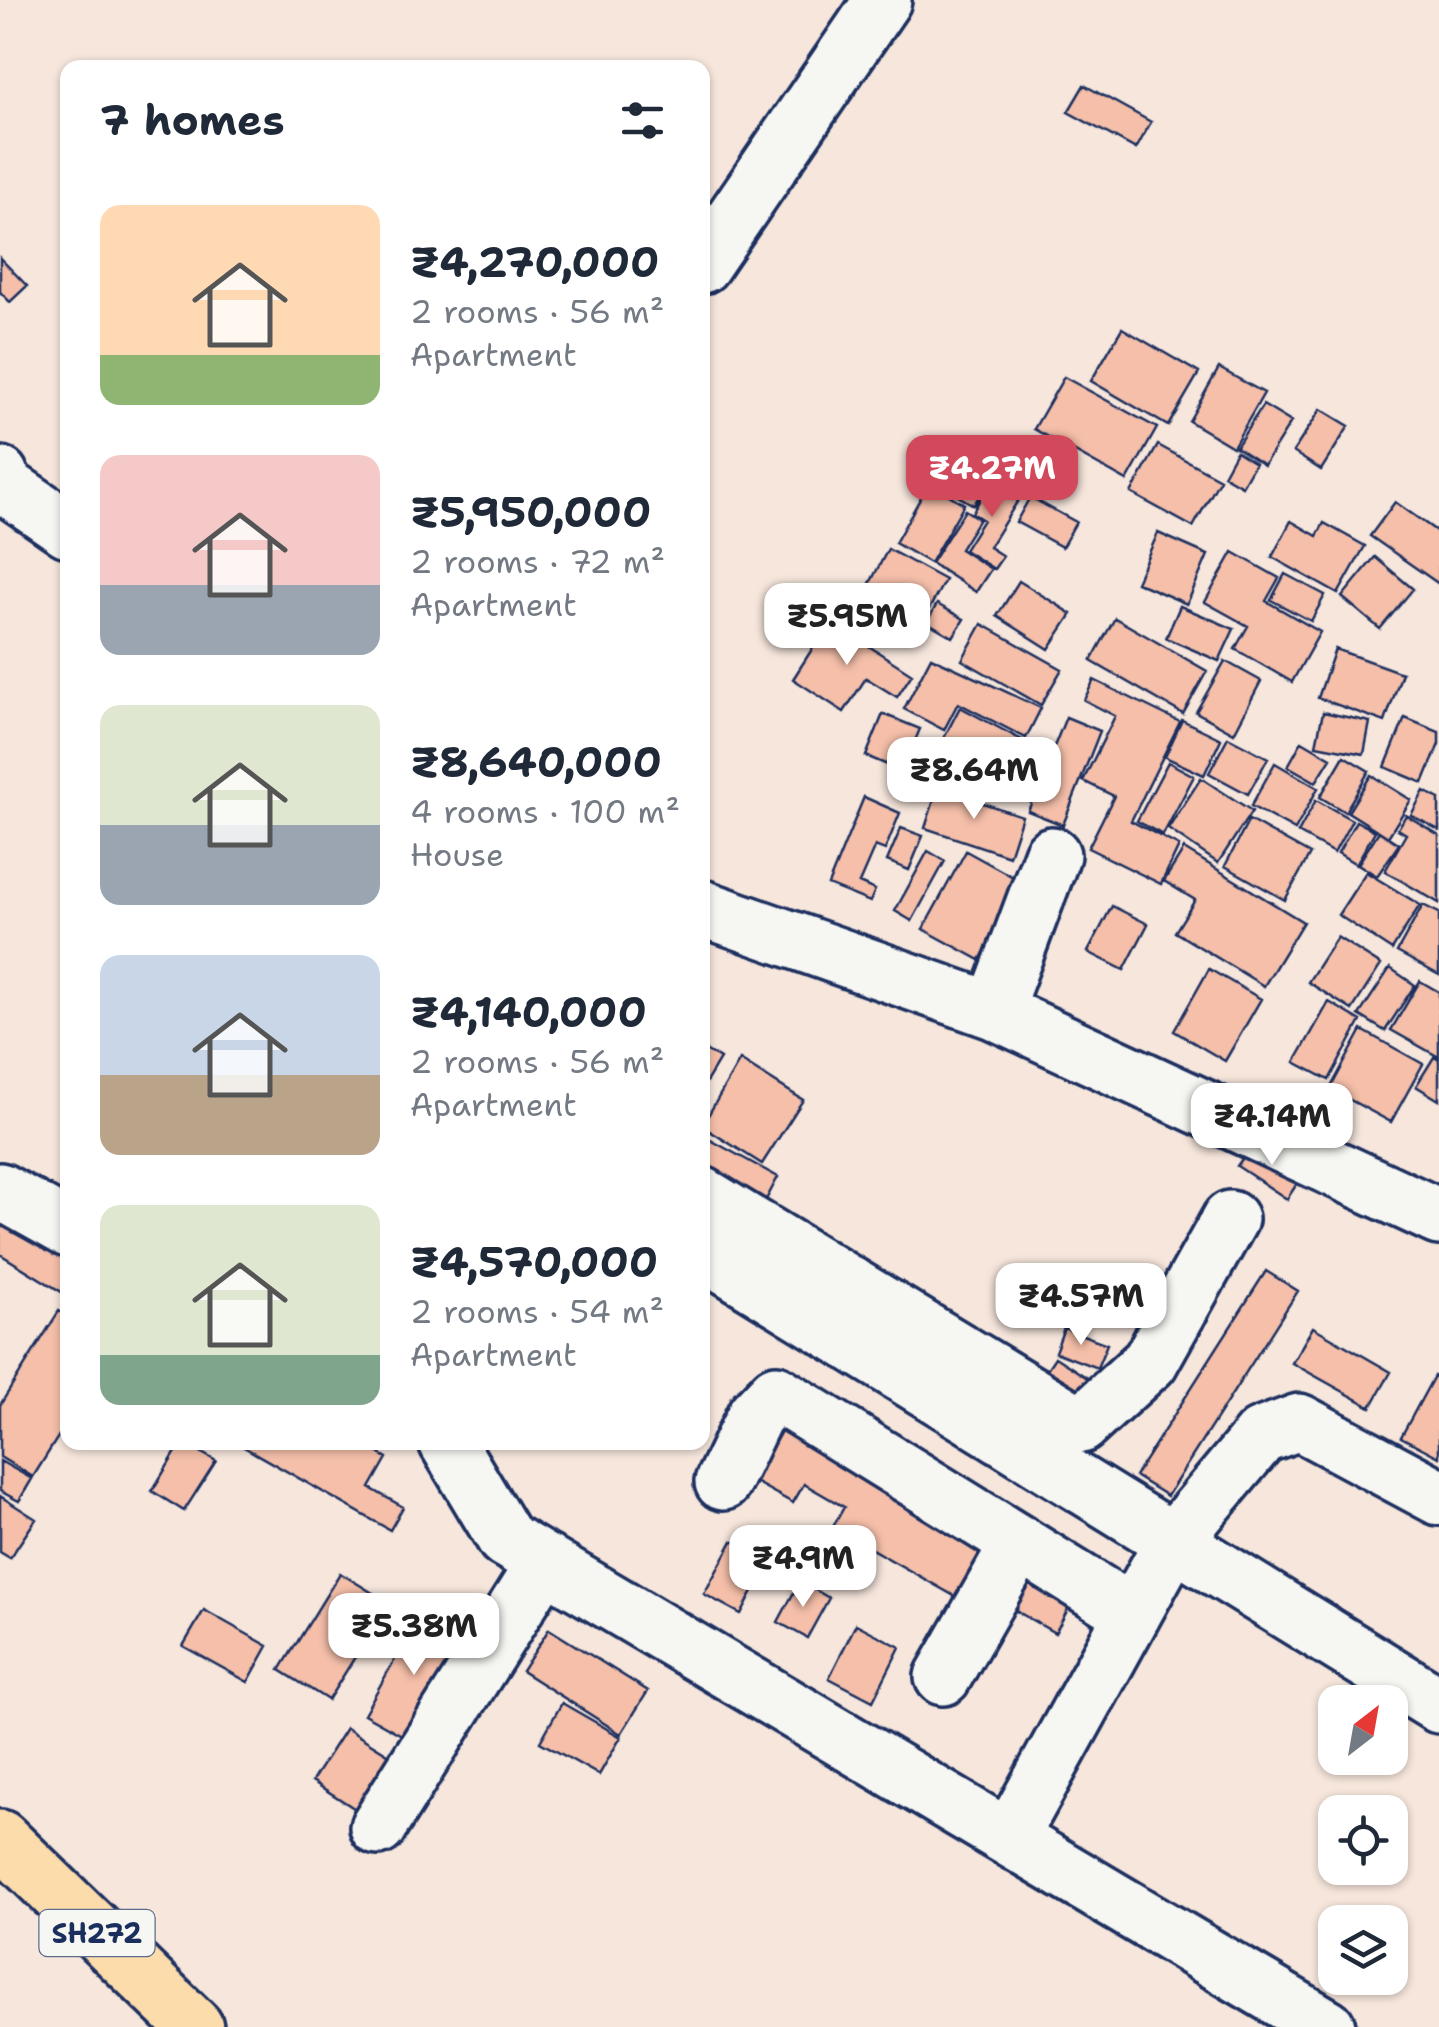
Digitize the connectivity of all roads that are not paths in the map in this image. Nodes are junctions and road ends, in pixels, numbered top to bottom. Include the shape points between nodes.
1 (883, 0) edge
2 (710, 253) edge
3 (0, 475) edge
4 (60, 524) edge
5 (1052, 855) dead end
6 (710, 911) edge
7 (994, 1011) junction
8 (0, 1191) edge
9 (710, 1200) edge
10 (1439, 1218) edge
11 (1230, 1219) dead end
12 (60, 1225) edge
13 (710, 1255) edge
14 (470, 1457) edge
15 (723, 1482) dead end
16 (1439, 1497) edge
17 (1173, 1541) junction
18 (1019, 1544) junction
19 (546, 1562) junction
20 (1133, 1614) junction
21 (944, 1677) dead end
22 (1439, 1705) edge
23 (378, 1828) dead end
24 (1010, 1837) junction
25 (0, 1838) edge
26 (195, 2027) edge
27 (1326, 2027) edge

1 - 2 street
3 - 4 street via 1,483
5 - 7 street
6 - 7 street
7 - 10 street
8 - 12 street
9 - 11 street via 1081,1426 1150,1362
13 - 17 street
14 - 19 street via 505,1539
15 - 18 street via 755,1415 776,1393
16 - 17 street via 1299,1422 1261,1436
17 - 20 street
17 - 22 street
18 - 20 street
18 - 21 street
19 - 23 street
19 - 24 street
20 - 24 street
24 - 27 street
25 - 26 main road, SH272

